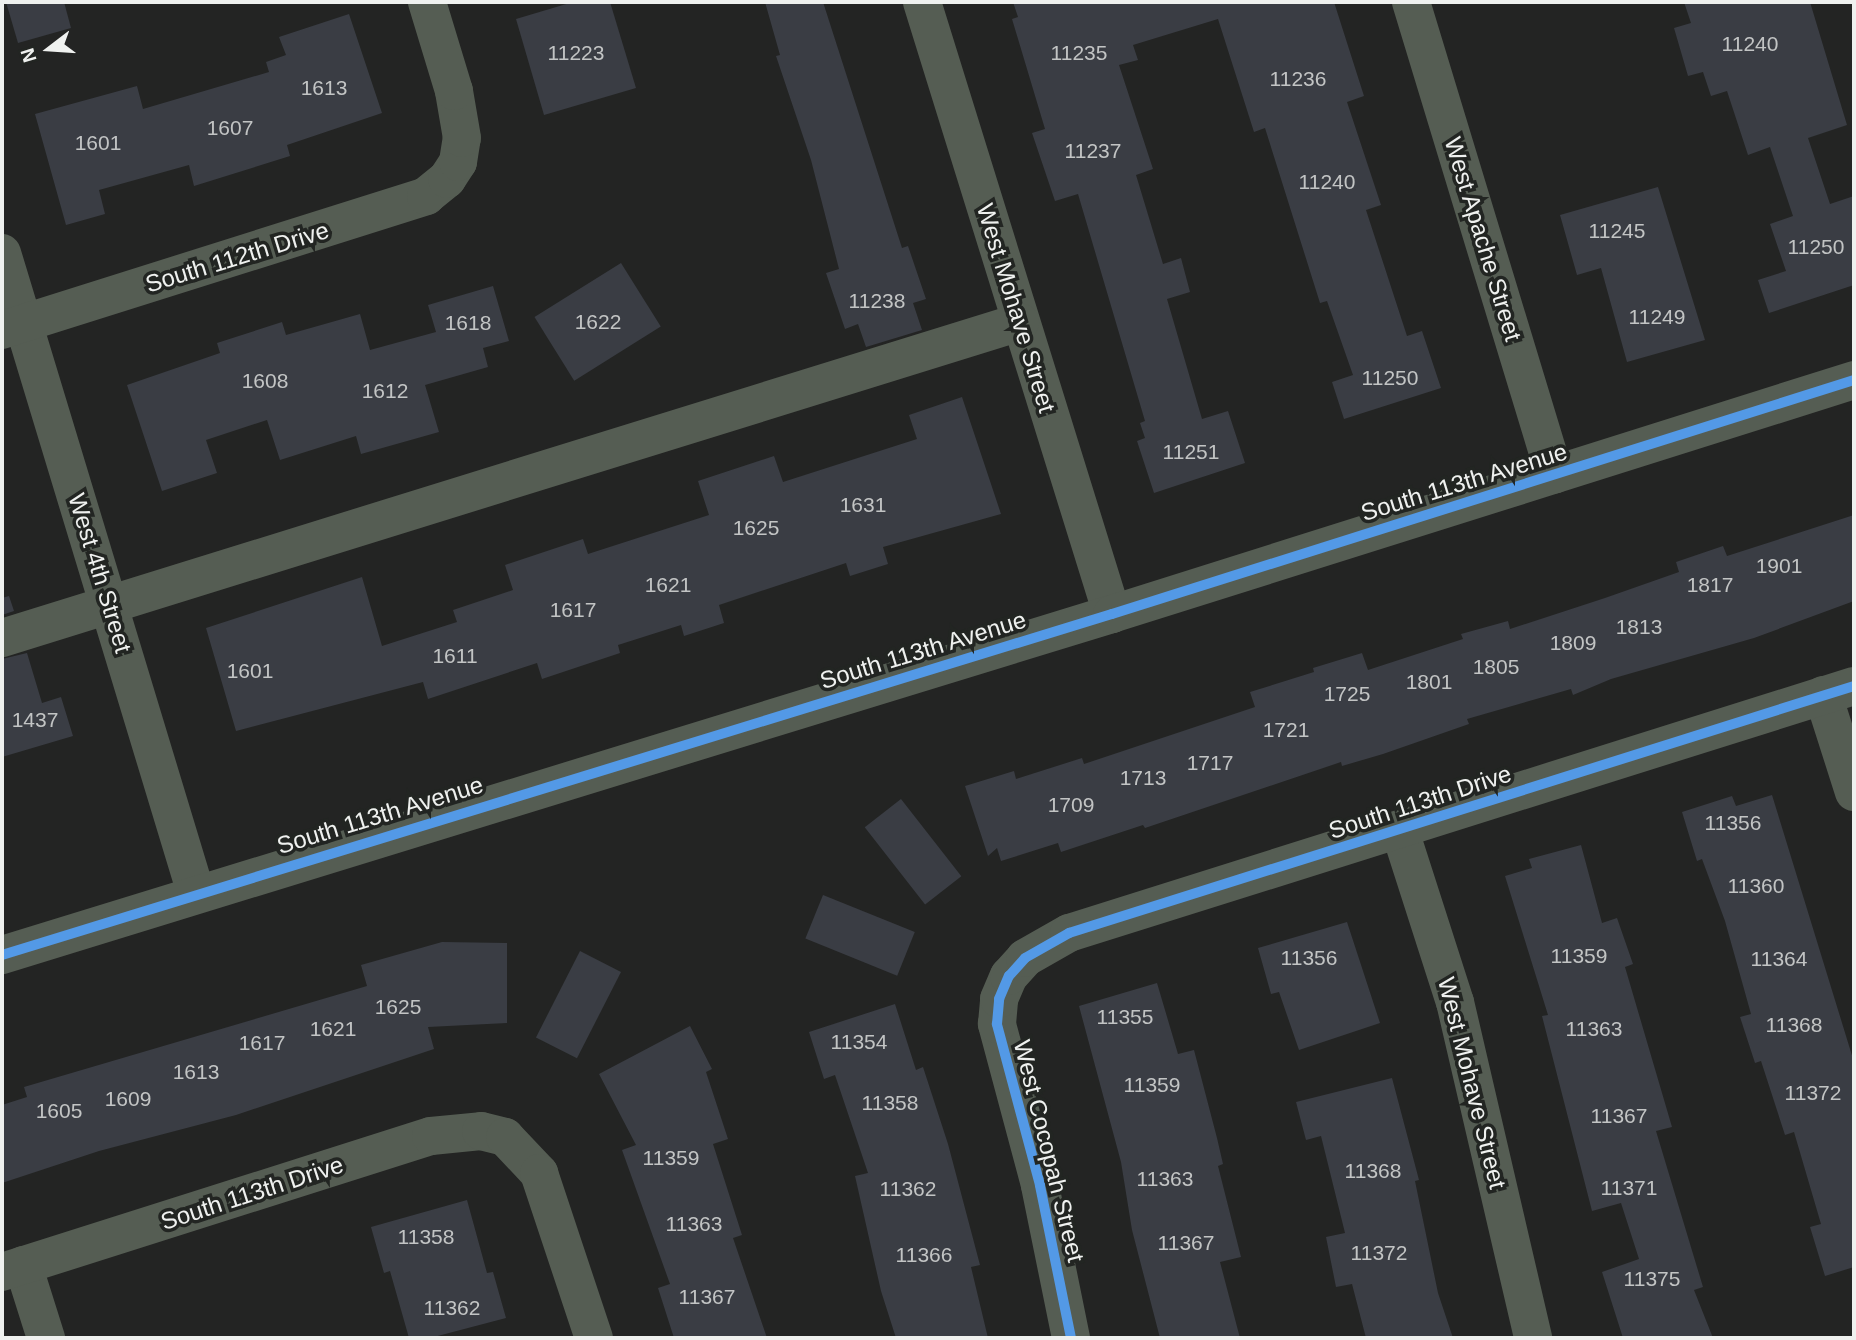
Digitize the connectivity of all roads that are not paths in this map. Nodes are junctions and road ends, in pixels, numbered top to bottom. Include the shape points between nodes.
1 (426, 2) edge
2 (922, 2) edge
3 (1411, 2) edge
4 (2, 253) edge
5 (1020, 322) junction
6 (13, 327) edge
7 (1854, 380) edge
8 (1555, 475) junction
9 (110, 605) junction
10 (1112, 614) junction
11 (2, 638) edge
12 (1839, 690) edge
13 (1854, 792) edge
14 (1400, 831) junction
15 (196, 893) junction
16 (2, 955) edge
17 (1009, 976) joint
18 (12, 1269) edge
19 (46, 1338) edge
20 (594, 1338) edge
21 (1071, 1338) edge
22 (1533, 1338) edge

1 - 6 street, South 112th Drive via 460,115 458,162 447,180 401,207
2 - 5 street, West Mohave Street
3 - 8 street, West Apache Street
4 - 6 street, West 4th Street
5 - 9 street
5 - 10 street, West Mohave Street
6 - 9 street, West 4th Street
7 - 8 street, South 113th Avenue
8 - 10 street, South 113th Avenue
9 - 11 street
9 - 15 street, West 4th Street
10 - 15 street, South 113th Avenue
12 - 13 street
12 - 14 street, South 113th Drive
14 - 17 street, South 113th Drive via 1069,933 1025,958
14 - 22 street, West Mohave Street via 1458,1013
15 - 16 street, South 113th Avenue
17 - 21 street, West Cocopah Street via 999,999 997,1024 1040,1185
18 - 19 street
18 - 20 street, South 113th Drive via 457,1130 505,1137 524,1152 549,1198

